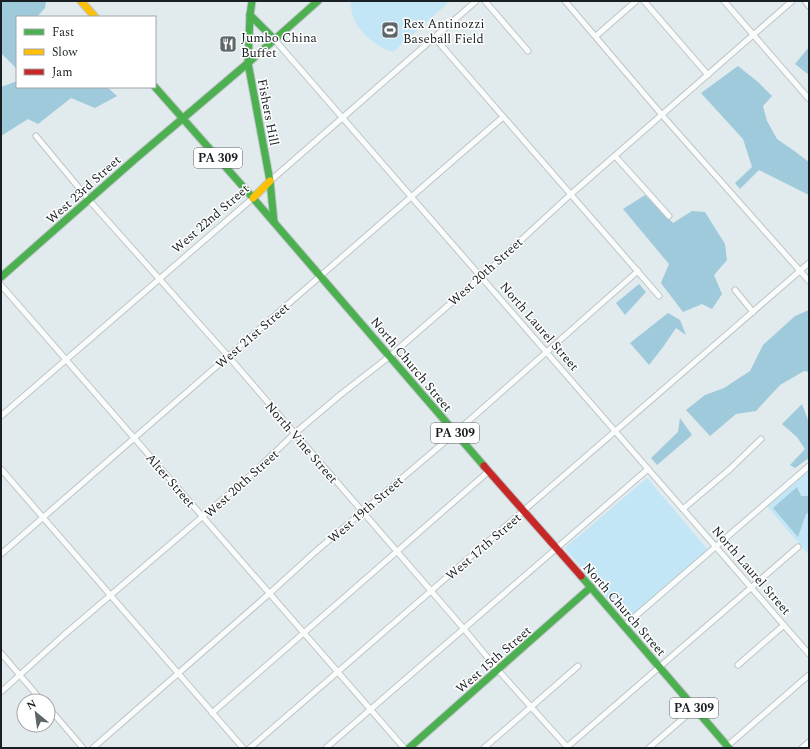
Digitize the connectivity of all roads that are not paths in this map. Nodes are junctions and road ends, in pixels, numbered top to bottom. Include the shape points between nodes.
1 (81, 1) edge
2 (252, 1) edge
3 (318, 1) edge
4 (476, 1) edge
5 (485, 1) edge
6 (565, 1) edge
7 (636, 1) edge
8 (644, 1) edge
9 (724, 1) edge
10 (792, 1) edge
11 (805, 1) edge
12 (809, 6) edge
13 (250, 15) junction
14 (94, 16) edge
15 (754, 35) junction
16 (596, 36) junction
17 (434, 38) junction
18 (274, 39) junction
19 (528, 51) dead end
20 (248, 63) junction
21 (708, 75) junction
22 (156, 88) edge
23 (809, 99) edge
24 (662, 115) junction
25 (342, 117) junction
26 (504, 117) junction
27 (182, 119) junction
28 (36, 136) dead end
29 (615, 156) junction
30 (270, 180) junction
31 (570, 195) junction
32 (412, 197) junction
33 (253, 198) junction
34 (89, 200) junction
35 (669, 216) dead end
36 (274, 222) junction
37 (809, 263) edge
38 (638, 271) junction
39 (800, 271) junction
40 (321, 276) junction
41 (481, 276) junction
42 (1, 277) edge
43 (158, 279) junction
44 (809, 281) edge
45 (1, 285) edge
46 (735, 290) dead end
47 (659, 296) dead end
48 (753, 312) junction
49 (547, 352) junction
50 (228, 356) junction
51 (390, 356) junction
52 (66, 360) junction
53 (1, 416) edge
54 (615, 431) junction
55 (455, 433) junction
56 (294, 434) junction
57 (134, 438) junction
58 (761, 439) dead end
59 (809, 466) edge
60 (1, 469) edge
61 (648, 469) junction
62 (489, 471) junction
63 (683, 509) junction
64 (524, 510) junction
65 (363, 512) junction
66 (43, 517) junction
67 (203, 517) junction
68 (716, 547) junction
69 (798, 547) dead end
70 (557, 548) junction
71 (397, 551) junction
72 (1, 554) edge
73 (592, 587) junction
74 (751, 588) junction
75 (431, 591) junction
76 (270, 593) junction
77 (110, 595) junction
78 (784, 625) junction
79 (624, 626) junction
80 (464, 629) junction
81 (303, 632) junction
82 (1, 653) edge
83 (809, 654) edge
84 (738, 665) dead end
85 (578, 666) dead end
86 (659, 667) junction
87 (498, 670) junction
88 (337, 672) junction
89 (178, 673) junction
90 (20, 675) junction
91 (809, 675) edge
92 (1, 692) edge
93 (35, 693) edge
94 (532, 706) junction
95 (695, 708) junction
96 (370, 710) junction
97 (212, 713) junction
98 (56, 717) edge
99 (809, 742) edge
100 (727, 747) edge
101 (83, 748) edge
102 (94, 748) edge
103 (243, 748) edge
104 (250, 748) edge
105 (326, 748) edge
106 (404, 748) edge
107 (409, 748) edge
108 (484, 748) edge
109 (567, 748) edge
110 (649, 748) edge
111 (802, 748) edge

1 - 14 main road
2 - 13 main road, Fishers Hill
3 - 18 main road, West 23rd Street
4 - 17 street, West 22nd Street
5 - 19 street
6 - 16 street
7 - 16 street
8 - 21 street
9 - 15 street
10 - 15 street, West 20th Street
11 - 12 street
13 - 18 main road, North Laurel Street
13 - 20 main road, Fishers Hill
15 - 21 street, West 20th Street
15 - 23 street
16 - 24 street
17 - 25 street, West 22nd Street
17 - 26 street
18 - 20 main road, West 23rd Street
18 - 25 street, North Laurel Street
20 - 27 main road, West 23rd Street
20 - 30 main road, Fishers Hill
21 - 24 street, West 20th Street
22 - 27 main road, North Church Street / PA 309
24 - 29 street, West 20th Street
24 - 39 street
25 - 30 street, West 22nd Street
25 - 32 street, North Laurel Street
26 - 31 street
26 - 32 street, West 21st Street
27 - 33 main road, North Church Street / PA 309
27 - 34 main road, West 23rd Street
28 - 34 street, North Vine Street
29 - 31 street, West 20th Street
29 - 35 street
30 - 33 main road, West 22nd Street
30 - 36 main road, Fishers Hill
31 - 38 street
31 - 41 street, West 20th Street
32 - 40 street, West 21st Street
32 - 41 street, North Laurel Street
33 - 36 main road, North Church Street / PA 309
33 - 43 street, West 22nd Street
34 - 42 main road, West 23rd Street
34 - 43 street, North Vine Street
36 - 40 main road, North Church Street / PA 309
37 - 39 street, West 17th Street
38 - 47 street
38 - 49 street, West 19th Street
39 - 44 street
39 - 48 street, West 17th Street
40 - 50 street, West 21st Street
40 - 51 main road, North Church Street / PA 309
41 - 49 street, North Laurel Street
41 - 51 street, West 20th Street
43 - 50 street, North Vine Street
43 - 52 street, West 22nd Street
45 - 52 street, Alter Street
46 - 48 street
48 - 54 street, West 17th Street
49 - 54 street, North Laurel Street
49 - 55 street, West 19th Street
50 - 56 street, North Vine Street
50 - 57 street, West 21st Street
51 - 55 main road, North Church Street / PA 309
51 - 56 street, West 20th Street
52 - 53 street, West 22nd Street
52 - 57 street, Alter Street
54 - 61 street, North Laurel Street
54 - 64 street, West 17th Street
55 - 62 main road, North Church Street / PA 309
55 - 65 street, West 19th Street
56 - 65 street, North Vine Street
56 - 67 street, West 20th Street
57 - 66 street, West 21st Street
57 - 67 street, Alter Street
58 - 63 street
59 - 68 street
60 - 66 street
61 - 63 street, North Laurel Street
61 - 70 street
62 - 64 main road, North Church Street / PA 309
62 - 71 street
63 - 68 street, North Laurel Street
64 - 70 main road, North Church Street / PA 309
64 - 75 street, West 17th Street
65 - 71 street, North Vine Street
65 - 76 street, West 19th Street
66 - 72 street, West 21st Street
66 - 77 street
67 - 76 street, Alter Street
67 - 77 street, West 20th Street
68 - 74 street, North Laurel Street
68 - 79 street
69 - 74 street
70 - 73 main road, North Church Street / PA 309
70 - 80 street
71 - 75 street, North Vine Street
71 - 81 street
73 - 79 main road, North Church Street / PA 309
73 - 87 main road, West 15th Street
74 - 78 street, North Laurel Street
74 - 86 street
75 - 80 street, North Vine Street
75 - 88 street, West 17th Street
76 - 81 street, Alter Street
76 - 89 street, West 19th Street
77 - 89 street
77 - 90 street, West 20th Street
78 - 83 street, North Laurel Street
78 - 84 street
79 - 86 main road, North Church Street / PA 309
80 - 87 street, North Vine Street
80 - 96 street
81 - 88 street, Alter Street
81 - 97 street
82 - 90 street
85 - 94 street
86 - 95 main road, North Church Street / PA 309
86 - 109 street
87 - 94 street, North Vine Street
87 - 107 main road, West 15th Street
88 - 96 street, Alter Street
88 - 104 street, West 17th Street
89 - 97 street
89 - 102 street, West 19th Street
90 - 92 street, West 20th Street
90 - 93 street
91 - 100 street
94 - 108 street
94 - 109 street, North Vine Street
95 - 100 main road, North Church Street / PA 309
95 - 110 street
96 - 105 street
96 - 106 street, Alter Street
97 - 103 street
98 - 101 street
99 - 111 street

